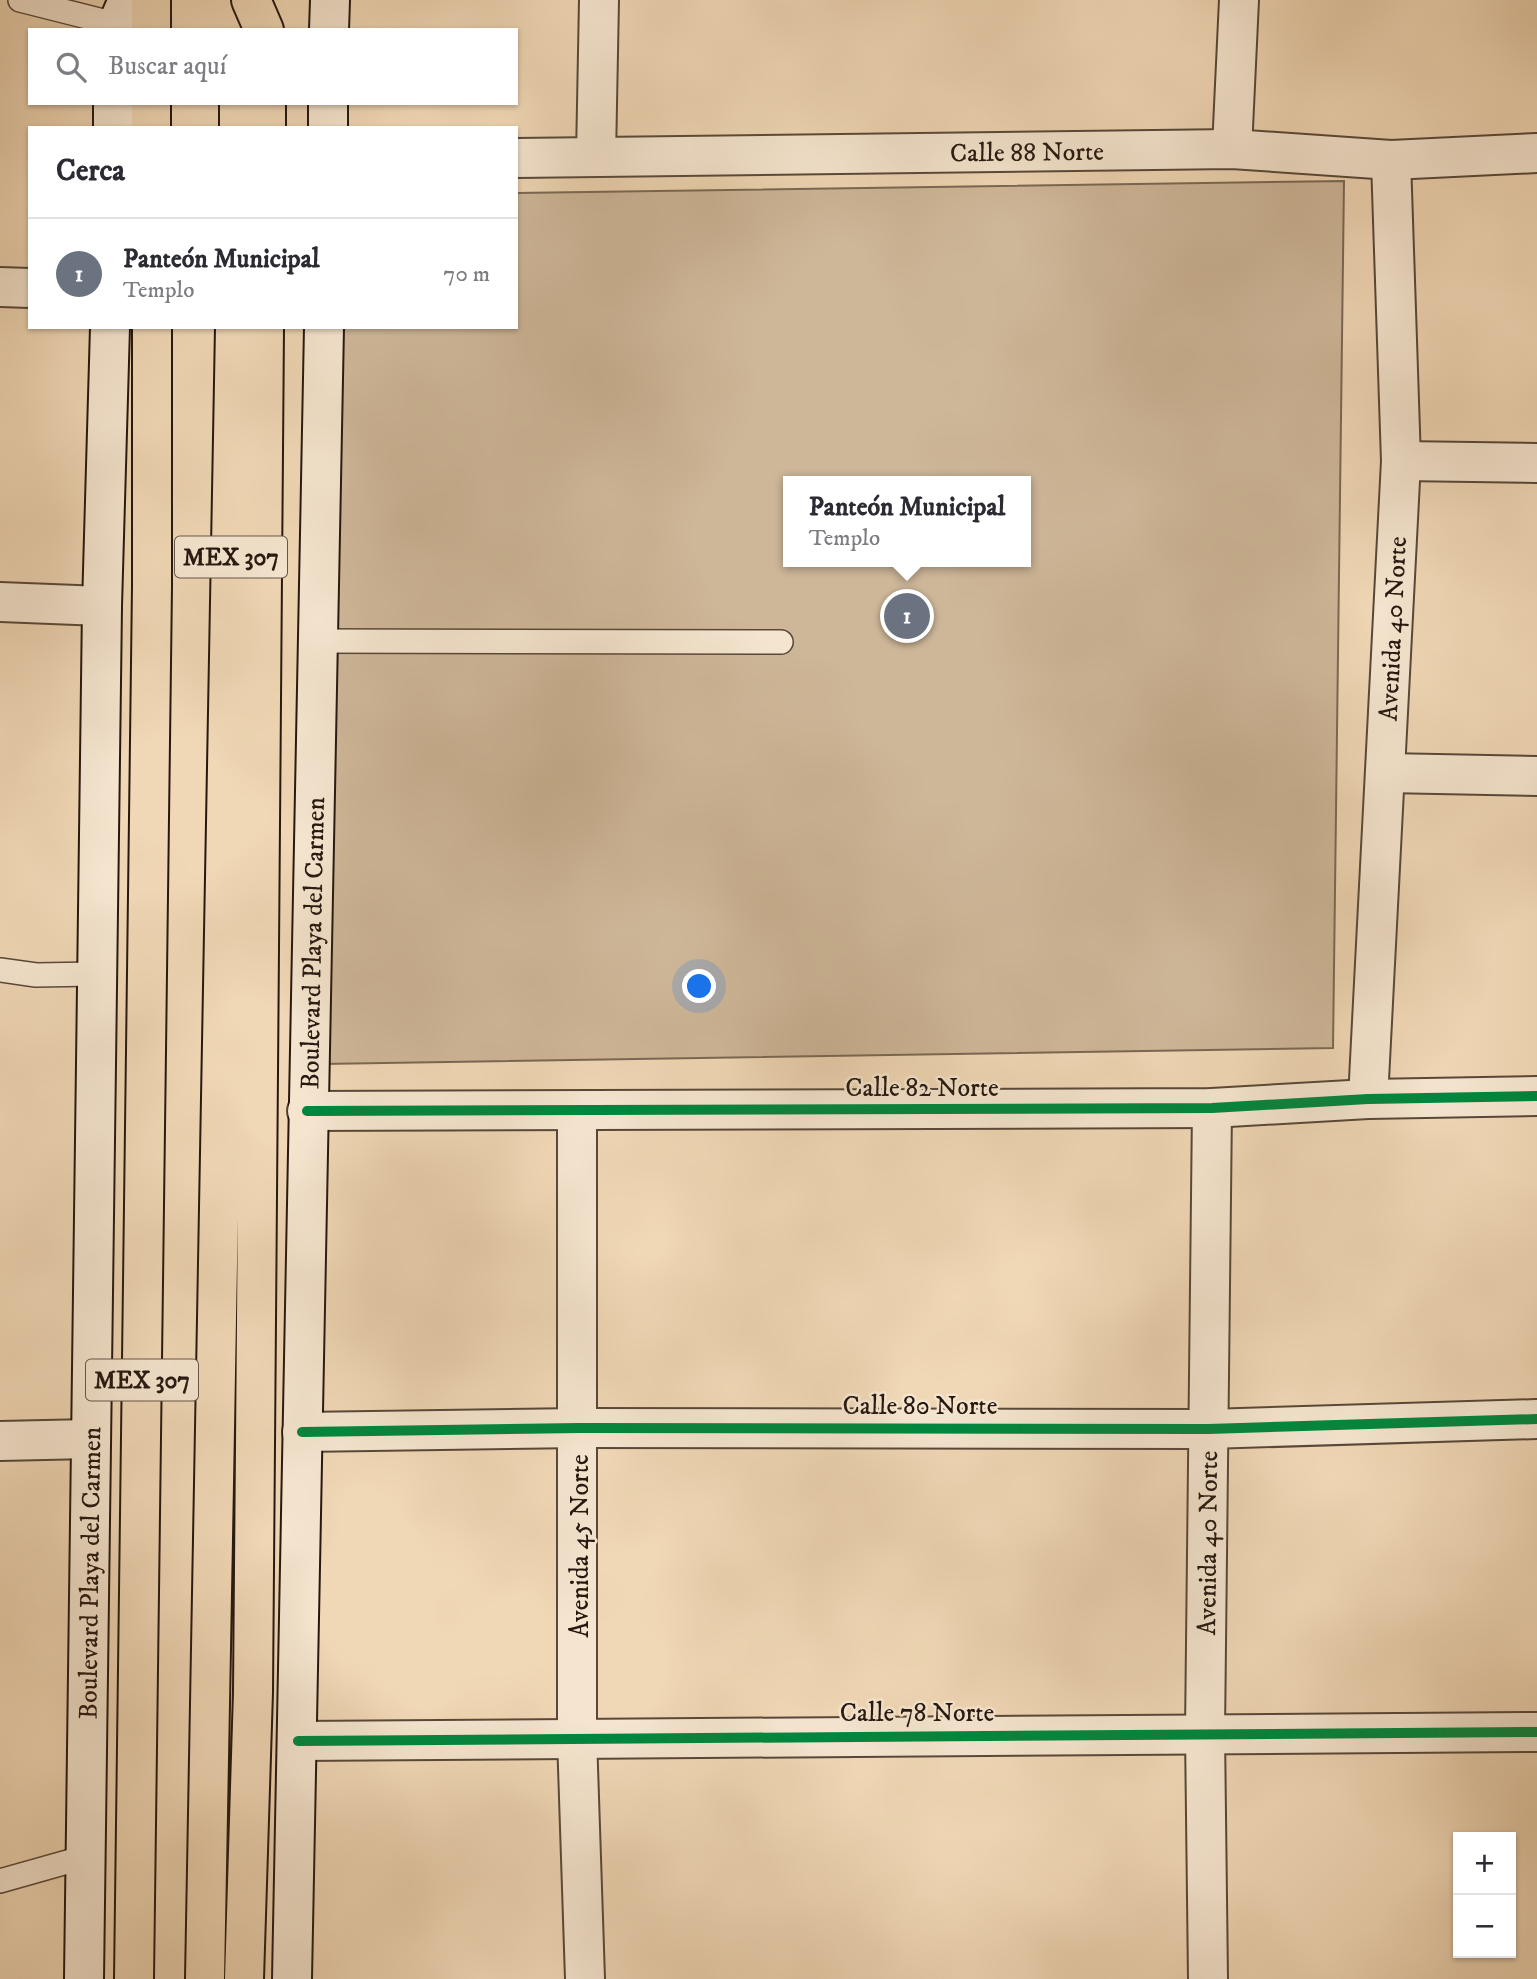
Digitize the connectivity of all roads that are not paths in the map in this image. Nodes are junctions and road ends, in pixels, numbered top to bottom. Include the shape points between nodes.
1 (20, 0) edge
2 (151, 0) edge
3 (241, 0) edge
4 (251, 0) edge
5 (330, 0) edge
6 (599, 0) edge
7 (1239, 0) edge
8 (127, 21) edge
9 (240, 28) edge
10 (263, 28) edge
11 (329, 28) edge
12 (113, 105) edge
13 (151, 105) edge
14 (239, 105) edge
15 (266, 105) edge
16 (328, 105) edge
17 (113, 126) edge
18 (151, 126) edge
19 (239, 126) edge
20 (266, 126) edge
21 (328, 126) edge
22 (1232, 149) junction
23 (1537, 153) edge
24 (596, 157) junction
25 (518, 158) edge
26 (1391, 160) junction
27 (0, 288) edge
28 (28, 288) edge
29 (110, 329) edge
30 (152, 329) edge
31 (235, 329) edge
32 (264, 329) edge
33 (324, 329) edge
34 (1401, 461) junction
35 (1537, 463) edge
36 (0, 602) edge
37 (102, 606) junction
38 (317, 641) junction
39 (781, 642) dead end
40 (1386, 773) junction
41 (1537, 776) edge
42 (0, 970) edge
43 (96, 974) junction
44 (1537, 1096) edge
45 (1368, 1099) junction
46 (1212, 1108) junction
47 (307, 1111) junction
48 (577, 1112) junction
49 (1537, 1419) edge
50 (580, 1428) junction
51 (1208, 1429) junction
52 (302, 1432) junction
53 (90, 1439) junction
54 (0, 1441) edge
55 (1537, 1732) edge
56 (1205, 1733) junction
57 (578, 1737) junction
58 (298, 1741) junction
59 (85, 1857) junction
60 (0, 1881) edge
61 (84, 1979) edge
62 (134, 1979) edge
63 (205, 1979) edge
64 (244, 1979) edge
65 (292, 1979) edge
66 (585, 1979) edge
67 (1208, 1979) edge

1 - 8 lane
2 - 8 highway
3 - 9 highway
4 - 10 highway
5 - 11 street
6 - 24 street
7 - 22 street
12 - 17 street
13 - 18 highway
14 - 19 highway
15 - 20 highway
16 - 21 street
22 - 24 street, Calle 88 Norte
22 - 26 street, Calle 88 Norte
23 - 26 street, Calle 88 Norte
24 - 25 street, Calle 88 Norte
26 - 34 street, Avenida 40 Norte
27 - 28 street
29 - 37 street, Boulevard Playa del Carmen
30 - 62 highway, MEX 307
31 - 63 highway, MEX 307
32 - 64 highway via 253,1678
33 - 38 street, Boulevard Playa del Carmen
34 - 35 street
34 - 40 street, Avenida 40 Norte
36 - 37 street
37 - 43 street, Boulevard Playa del Carmen
38 - 39 lane
38 - 47 street, Boulevard Playa del Carmen
40 - 41 street
40 - 45 street, Avenida 40 Norte
42 - 43 lane
43 - 53 street, Boulevard Playa del Carmen
44 - 45 street, Calle 82 Norte
45 - 46 street, Calle 82 Norte
46 - 48 street, Calle 82 Norte
46 - 51 street, Avenida 40 Norte
47 - 48 street, Calle 82 Norte
47 - 52 street, Boulevard Playa del Carmen
48 - 50 street, Avenida 45 Norte
49 - 51 street, Calle 80 Norte
50 - 51 street, Calle 80 Norte
50 - 52 street, Calle 80 Norte
50 - 57 street, Avenida 45 Norte
51 - 56 street, Avenida 40 Norte
52 - 58 street, Boulevard Playa del Carmen
53 - 54 street
53 - 59 street, Boulevard Playa del Carmen
55 - 56 street, Calle 78 Norte
56 - 57 street, Calle 78 Norte
56 - 67 street, Avenida 40 Norte
57 - 58 street, Calle 78 Norte
57 - 66 street, Avenida 45 Norte
58 - 65 street, Boulevard Playa del Carmen
59 - 60 lane
59 - 61 street, Boulevard Playa del Carmen

